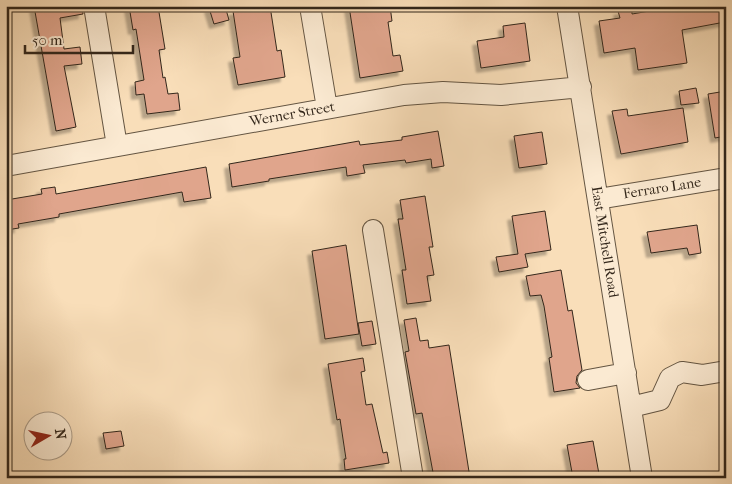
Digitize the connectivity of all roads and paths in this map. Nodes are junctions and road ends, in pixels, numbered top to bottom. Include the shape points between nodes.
1 (94, 6) edge
2 (310, 6) edge
3 (567, 6) edge
4 (581, 87) junction
5 (327, 108) junction
6 (116, 146) junction
7 (6, 166) edge
8 (726, 178) edge
9 (598, 198) junction
10 (373, 230) dead end
11 (726, 371) edge
12 (626, 373) junction
13 (588, 380) dead end
14 (631, 407) junction
15 (413, 478) edge
16 (642, 478) edge

1 - 6 street
2 - 5 street
3 - 4 street, East Mitchell Road
4 - 5 street, Werner Street via 502,95 433,92
4 - 9 street, East Mitchell Road
5 - 6 street, Werner Street
6 - 7 street, Werner Street
8 - 9 street, Ferraro Lane
9 - 12 street, East Mitchell Road
10 - 15 street
11 - 14 street via 702,375 682,372 670,378 660,400
12 - 13 street
12 - 14 street, East Mitchell Road
14 - 16 street, East Mitchell Road

